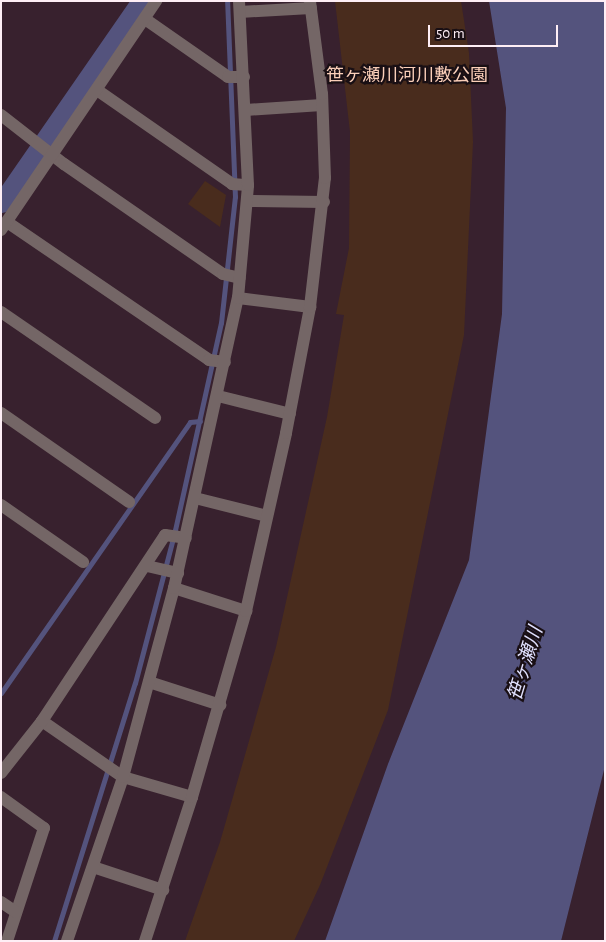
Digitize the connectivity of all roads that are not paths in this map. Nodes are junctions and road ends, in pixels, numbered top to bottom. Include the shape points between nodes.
1 (156, 1) edge
2 (310, 5) edge
3 (240, 6) edge
4 (145, 19) junction
5 (236, 77) junction
6 (97, 90) junction
7 (322, 105) junction
8 (246, 110) junction
9 (1, 115) edge
10 (46, 147) junction
11 (240, 184) junction
12 (247, 201) junction
13 (324, 202) junction
14 (3, 227) edge
15 (232, 276) junction
16 (238, 298) junction
17 (310, 307) junction
18 (1, 312) edge
19 (218, 361) junction
20 (218, 396) junction
21 (1, 413) edge
22 (290, 414) junction
23 (155, 418) dead end
24 (195, 498) junction
25 (129, 502) dead end
26 (1, 505) edge
27 (267, 516) junction
28 (178, 537) junction
29 (83, 562) dead end
30 (163, 570) junction
31 (174, 588) junction
32 (246, 611) junction
33 (149, 682) junction
34 (220, 704) junction
35 (42, 721) junction
36 (115, 771) junction
37 (1, 774) edge
38 (192, 797) junction
39 (1, 798) edge
40 (94, 868) junction
41 (163, 890) junction
42 (1, 902) edge
43 (16, 912) junction
44 (7, 941) edge
45 (67, 941) edge
46 (145, 941) edge

1 - 4 street
2 - 3 street
2 - 7 street
3 - 5 street
4 - 5 street
4 - 6 street
5 - 8 street
6 - 10 street
6 - 11 street
7 - 8 street
7 - 13 street
8 - 11 street
9 - 10 street
10 - 14 street
10 - 15 street
11 - 12 street
12 - 13 street
12 - 15 street
13 - 17 street
14 - 19 street
15 - 16 street
16 - 17 street
16 - 19 street
17 - 22 street
18 - 23 street
19 - 20 street
20 - 22 street
20 - 24 street
21 - 25 street
22 - 27 street
24 - 27 street
24 - 28 street
26 - 29 street
27 - 32 street
28 - 30 street
28 - 30 street
30 - 31 street
30 - 35 street
31 - 32 street
31 - 33 street
32 - 34 street
33 - 34 street
33 - 36 street
34 - 38 street
35 - 36 street
35 - 37 street
36 - 38 street
36 - 40 street
38 - 41 street
39 - 43 street via 44,828
40 - 41 street
40 - 45 street
41 - 46 street
42 - 43 street
43 - 44 street

